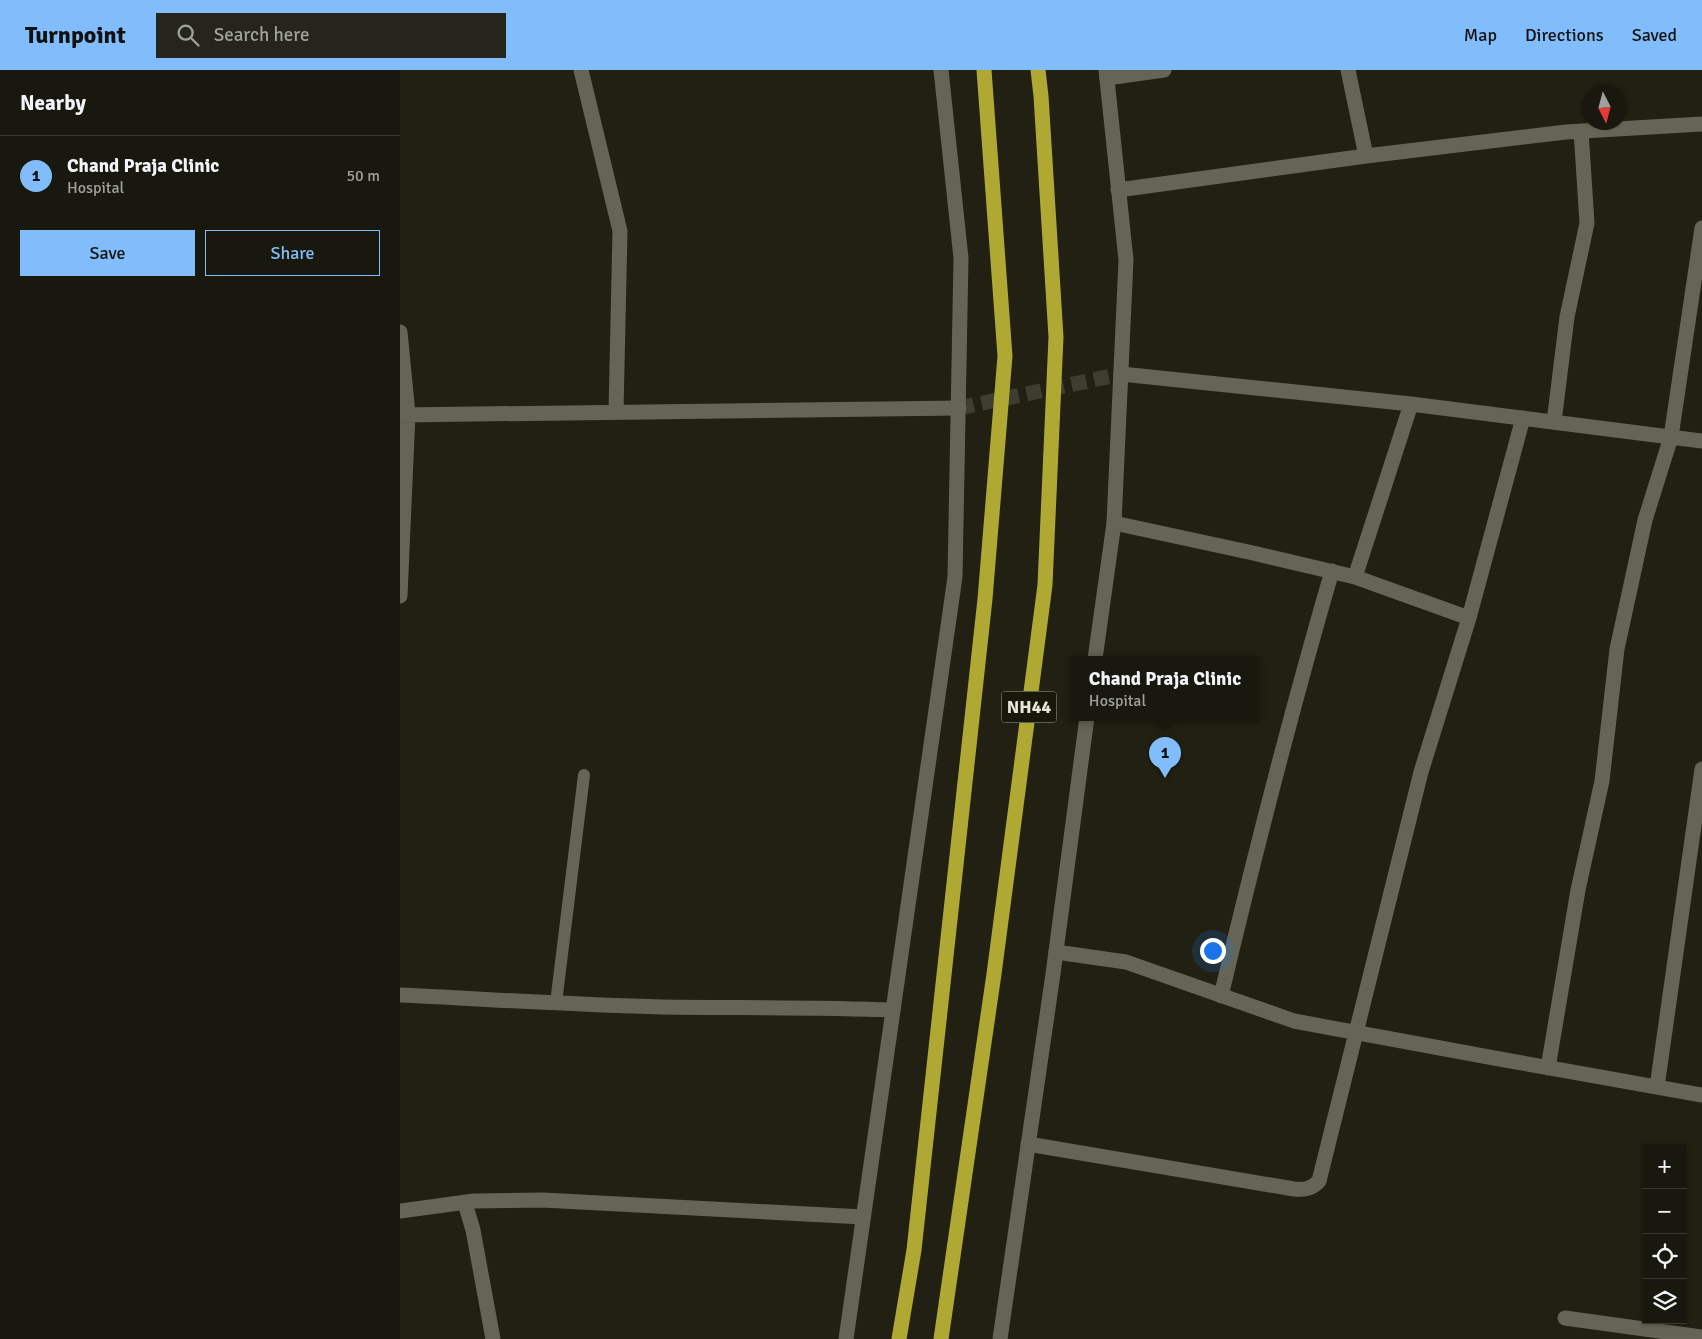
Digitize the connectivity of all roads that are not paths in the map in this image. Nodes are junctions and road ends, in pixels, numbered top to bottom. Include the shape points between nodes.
1 (581, 70) edge
2 (942, 70) edge
3 (984, 70) edge
4 (1038, 70) edge
5 (1164, 70) edge
6 (1348, 70) edge
7 (1106, 74) edge
8 (1702, 124) edge
9 (1581, 132) junction
10 (1366, 156) junction
11 (1118, 190) junction
12 (1702, 228) edge
13 (400, 332) edge
14 (1120, 374) junction
15 (1411, 404) junction
16 (958, 408) junction
17 (616, 412) junction
18 (404, 414) edge
19 (1523, 418) junction
20 (1554, 422) junction
21 (1671, 437) junction
22 (1702, 441) edge
23 (1114, 523) junction
24 (1332, 571) junction
25 (1355, 577) junction
26 (400, 596) edge
27 (1469, 618) junction
28 (1095, 656) edge
29 (1087, 721) edge
30 (1702, 769) edge
31 (584, 775) dead end
32 (1056, 952) junction
33 (400, 995) edge
34 (1221, 996) junction
35 (556, 1003) junction
36 (893, 1010) junction
37 (1355, 1033) junction
38 (1548, 1068) junction
39 (1657, 1087) junction
40 (1702, 1095) edge
41 (1028, 1144) junction
42 (465, 1203) junction
43 (400, 1211) edge
44 (864, 1217) junction
45 (1565, 1318) dead end
46 (1702, 1337) edge
47 (493, 1339) edge
48 (846, 1339) edge
49 (899, 1339) edge
50 (941, 1339) edge
51 (1000, 1339) edge

1 - 17 street via 620,231
2 - 16 street via 961,258
3 - 49 highway, NH44 via 1004,356 984,609 914,1250
4 - 50 highway, NH44 via 1056,337 1045,585 994,974
5 - 7 street
6 - 10 street
7 - 11 street
8 - 9 street
9 - 10 street
9 - 20 street via 1587,223 1567,317
10 - 11 street
11 - 14 street via 1126,260
12 - 21 street
13 - 18 street
14 - 15 street
14 - 23 street
15 - 19 street
15 - 25 street
16 - 17 street
16 - 36 street via 955,577
17 - 18 street
18 - 26 street
19 - 20 street
19 - 27 street
20 - 21 street
21 - 22 street
21 - 38 street via 1645,520 1617,650 1602,781 1578,890
23 - 24 street
23 - 28 street
24 - 25 street
24 - 34 street via 1264,815
25 - 27 street
27 - 37 street via 1421,772
29 - 32 street
30 - 39 street
31 - 35 lane
32 - 34 street via 1126,962
32 - 41 street
33 - 35 street
34 - 37 street via 1294,1021
35 - 36 street
36 - 44 street
37 - 38 street
37 - 41 street via 1322,1175 1316,1186 1294,1189
38 - 39 street
39 - 40 street
41 - 51 street
42 - 43 street
42 - 44 street via 543,1200
42 - 47 street
44 - 48 street
45 - 46 street

